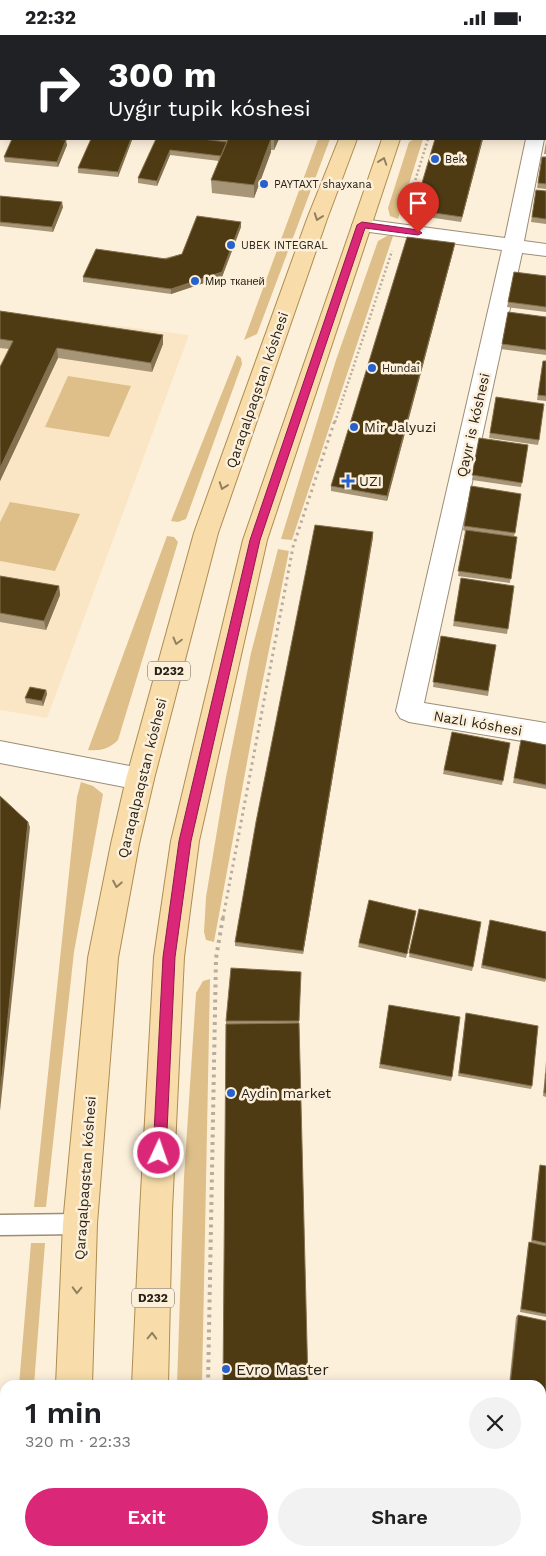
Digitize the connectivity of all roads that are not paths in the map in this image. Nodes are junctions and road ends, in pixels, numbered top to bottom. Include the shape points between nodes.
1 (348, 140) edge
2 (391, 140) edge
3 (535, 140) edge
4 (362, 225) junction
5 (513, 245) junction
6 (546, 250) edge
7 (409, 711) joint
8 (546, 734) edge
9 (0, 752) edge
10 (140, 779) junction
11 (80, 1224) junction
12 (0, 1225) edge
13 (74, 1380) edge
14 (150, 1380) edge

1 -> 10 main road, Qaraqalpaqstan kóshesi / D232 via 206,533
4 -> 2 main road, D232
3 - 5 street, Qayır is kóshesi
4 - 5 street
14 -> 4 main road, D232 via 169,957 185,841 255,540
5 - 6 street
5 - 7 street, Qayır is kóshesi
7 - 8 street, Nazlı kóshesi
9 - 10 street
10 -> 11 main road, Qaraqalpaqstan kóshesi / D232 via 103,958
11 - 12 lane
11 -> 13 main road, Qaraqalpaqstan kóshesi / D232

